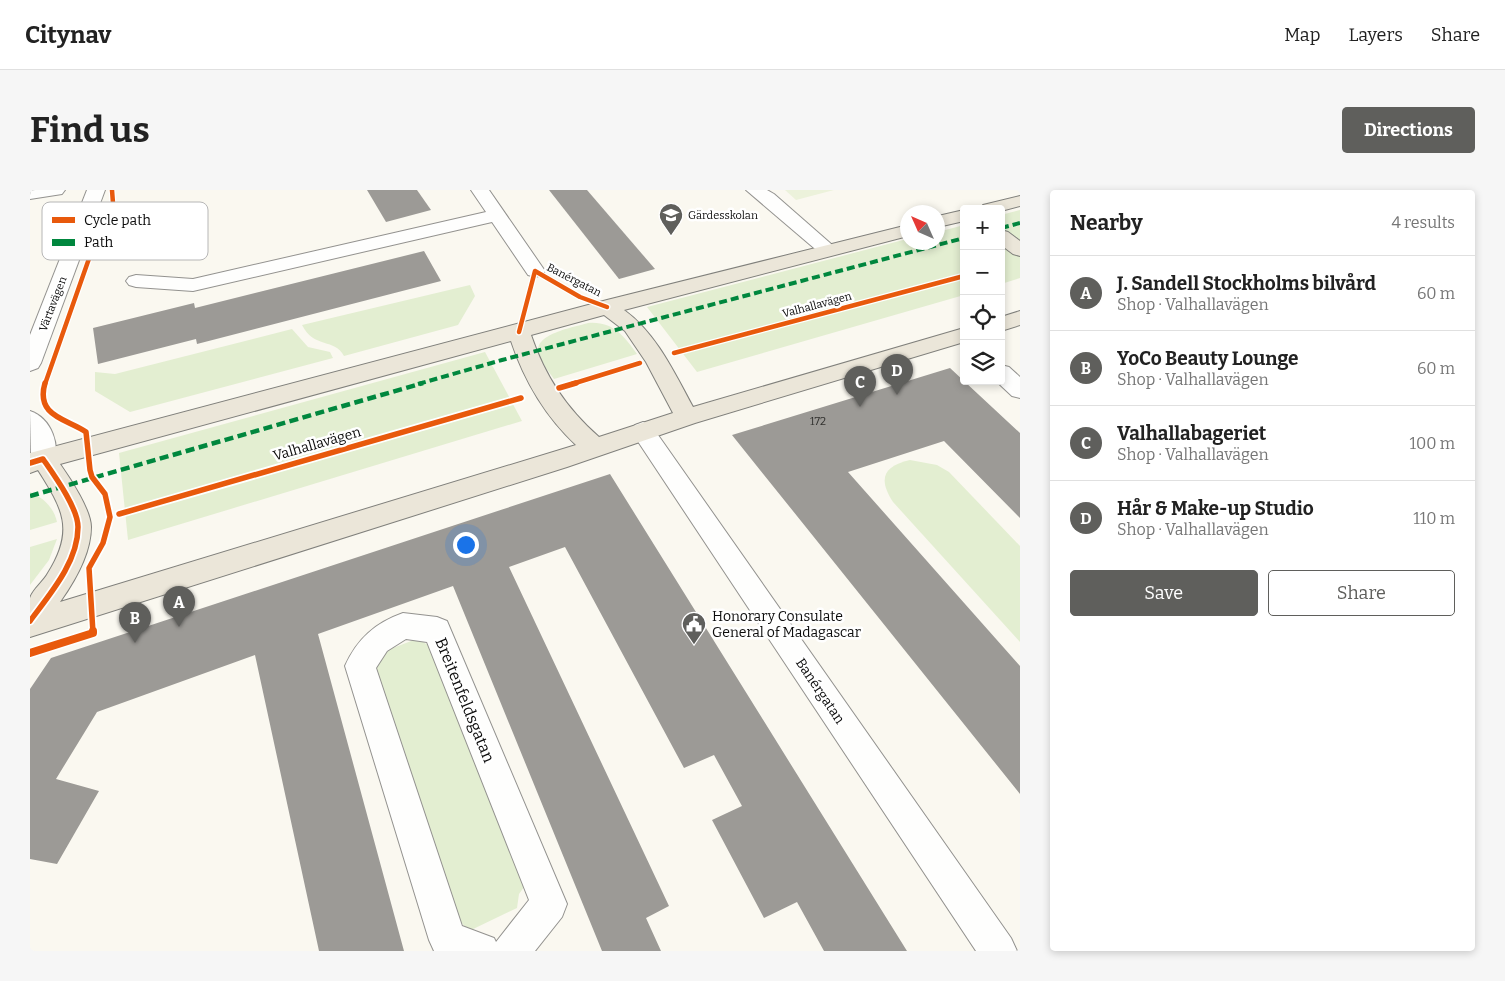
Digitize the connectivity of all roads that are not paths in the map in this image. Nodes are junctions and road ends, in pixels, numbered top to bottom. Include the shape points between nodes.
1 (56, 190) edge
2 (96, 190) edge
3 (480, 190) edge
4 (30, 194) edge
5 (762, 194) edge
6 (791, 195) dead end
7 (1020, 201) edge
8 (91, 202) edge
9 (1004, 205) edge
10 (497, 215) junction
11 (960, 216) edge
12 (769, 217) dead end
13 (945, 220) edge
14 (900, 232) edge
15 (1005, 239) edge
16 (828, 250) junction
17 (1020, 250) edge
18 (69, 260) edge
19 (535, 271) dead end
20 (136, 281) dead end
21 (607, 307) junction
22 (1020, 318) edge
23 (1005, 323) edge
24 (519, 332) junction
25 (960, 337) edge
26 (30, 363) edge
27 (1005, 377) edge
28 (1020, 390) edge
29 (687, 417) junction
30 (30, 420) edge
31 (643, 431) junction
32 (595, 448) junction
33 (37, 461) edge
34 (30, 622) edge
35 (481, 951) edge
36 (512, 951) edge
37 (998, 951) edge

1 - 4 street
2 - 8 street, Värtavägen
3 - 10 street, Banérgatan
5 - 6 street
5 - 12 street via 759,201
5 - 16 street
7 - 9 main road
10 - 19 street, Banérgatan
10 - 20 street via 193,285
11 - 13 main road
14 - 16 main road
15 - 17 main road
16 - 21 main road
18 - 26 street, Värtavägen
21 - 24 main road
21 - 29 main road via 632,326 655,359
22 - 23 main road
24 - 32 main road via 545,392 564,418
24 - 33 main road
25 - 29 main road
27 - 28 street
29 - 31 main road
30 - 33 street via 43,437
31 - 32 main road
31 - 37 street, Banérgatan
32 - 34 main road
33 - 34 main road via 64,491 78,525 75,549 58,582
35 - 36 street, Breitenfeldsgatan via 448,940 360,666 377,642 403,626 437,630 549,904

